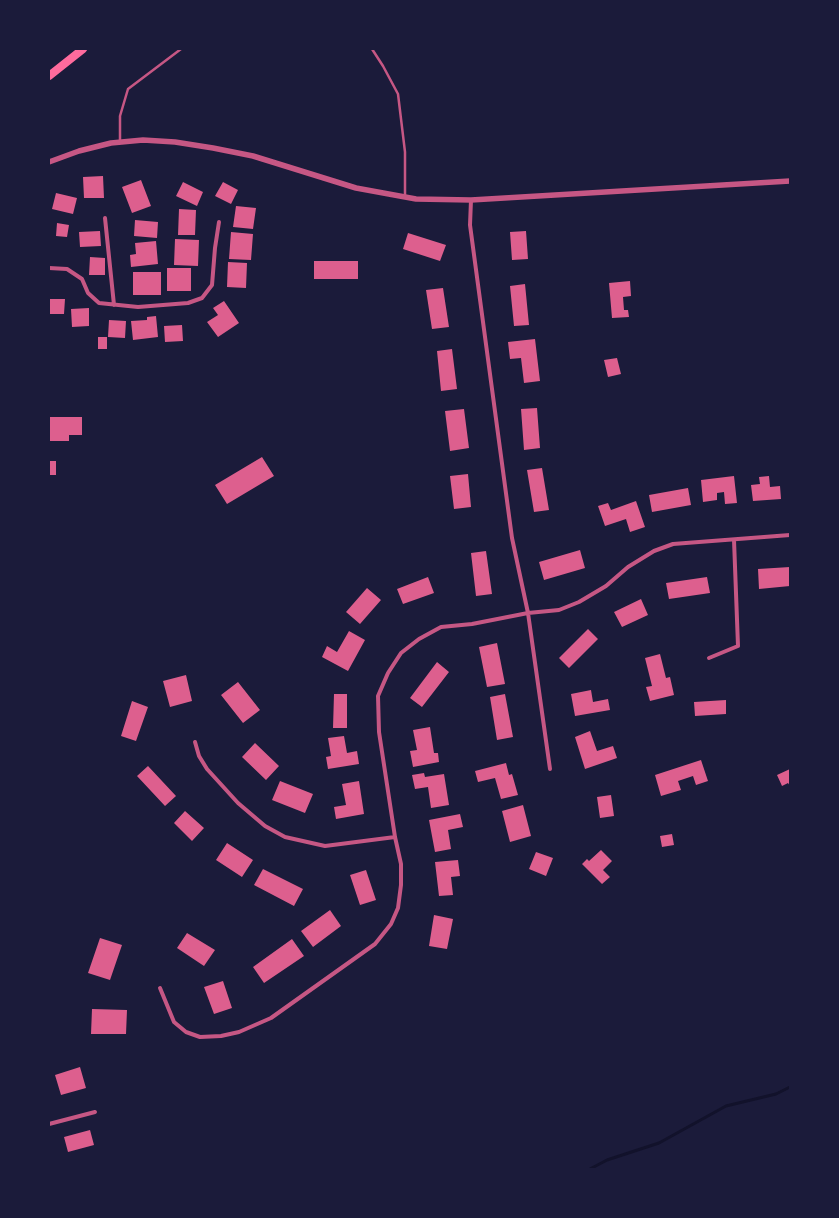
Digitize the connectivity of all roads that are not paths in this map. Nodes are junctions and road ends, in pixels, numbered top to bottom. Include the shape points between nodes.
1 (84, 49) edge
2 (181, 49) edge
3 (372, 49) edge
4 (49, 76) edge
5 (120, 142) junction
6 (49, 162) edge
7 (790, 181) edge
8 (405, 197) junction
9 (471, 200) junction
10 (104, 218) dead end
11 (218, 222) dead end
12 (49, 268) edge
13 (114, 305) junction
14 (790, 535) edge
15 (734, 540) junction
16 (528, 613) junction
17 (710, 658) dead end
18 (195, 742) dead end
19 (550, 769) dead end
20 (395, 838) junction
21 (160, 988) dead end
22 (95, 1112) dead end
23 (49, 1124) edge

1 - 4 highway
2 - 5 lane via 128,89 120,116
3 - 8 lane via 398,94 405,152
5 - 6 street via 79,151
5 - 8 street via 175,142 213,148 253,156 356,188
7 - 9 street
8 - 9 street
9 - 16 street via 470,225 511,530
10 - 13 street
11 - 13 street via 212,285 202,298 188,303 138,307
12 - 13 street via 67,269 82,279 88,293 99,303
14 - 15 street
15 - 16 street via 673,544 654,551 628,567 606,586 579,602 559,610
15 - 17 street via 738,646
16 - 19 street
16 - 20 street via 441,628 419,639 401,653 388,673 378,696 379,732
18 - 20 street via 199,756 207,769 238,803 265,826 285,837 325,846
20 - 21 street via 401,864 401,885 398,908 391,924 374,944 271,1018 239,1032 200,1037 186,1032 174,1022
22 - 23 street

